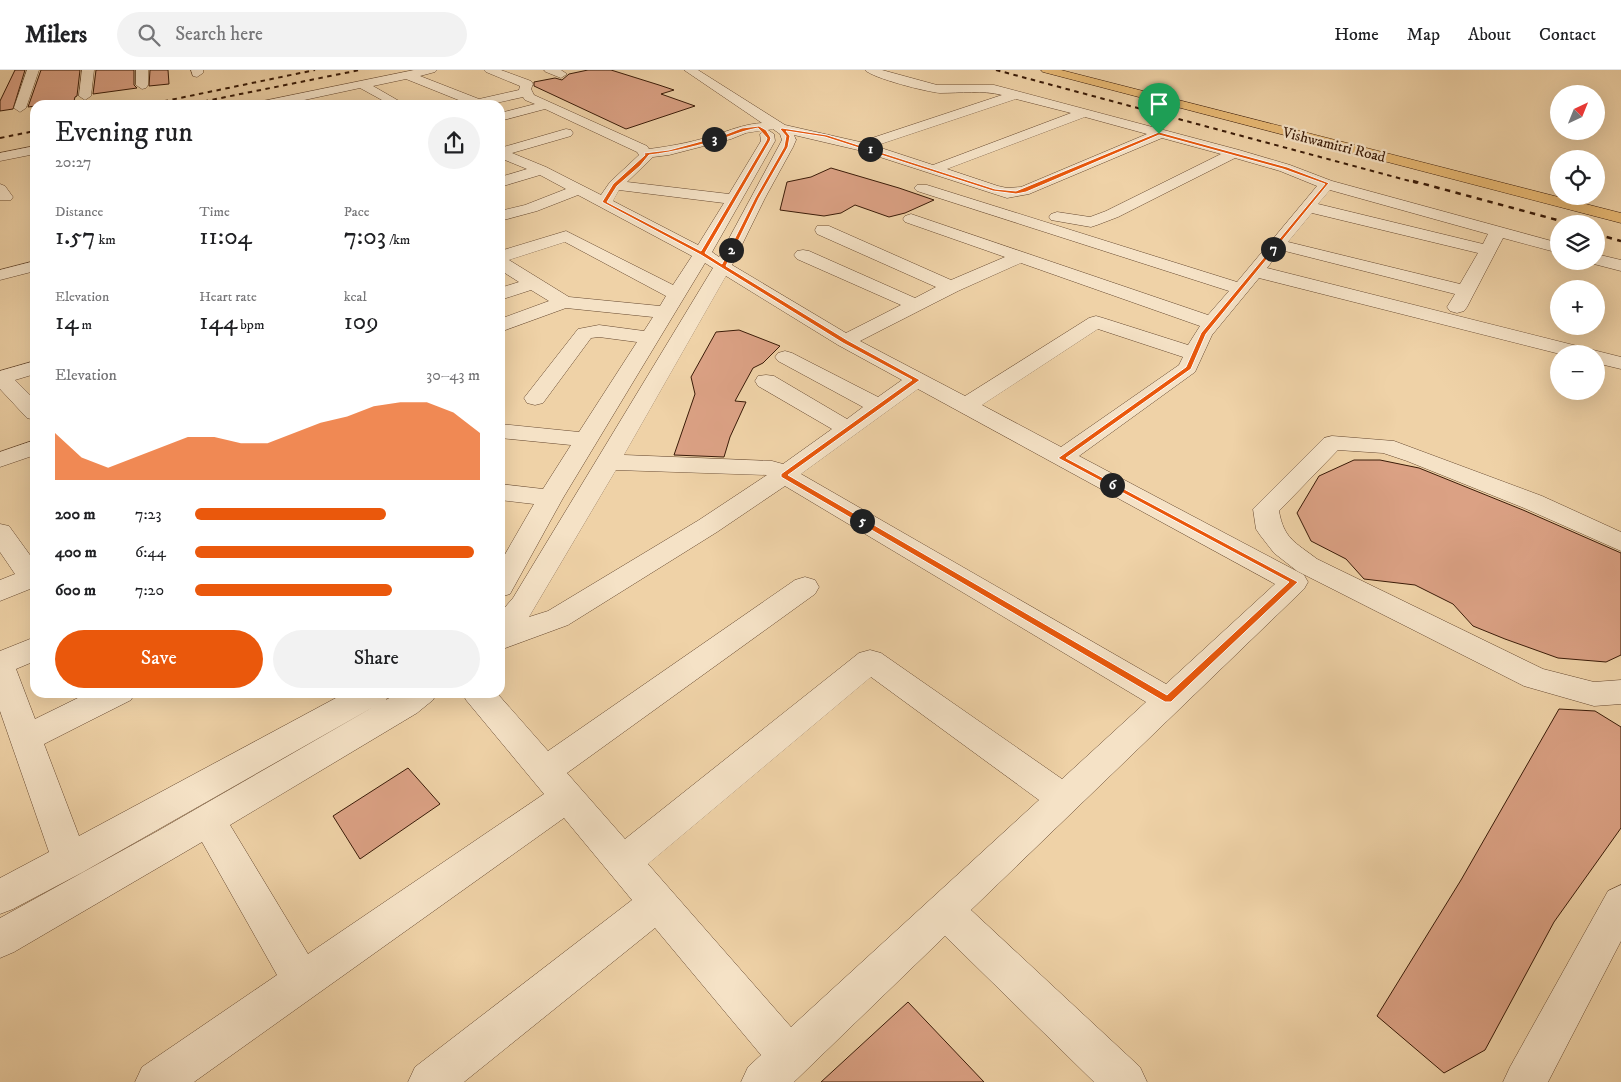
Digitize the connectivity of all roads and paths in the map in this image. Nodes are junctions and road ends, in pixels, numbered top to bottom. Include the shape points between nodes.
1 (33, 70) edge
2 (88, 70) edge
3 (142, 70) edge
4 (431, 70) edge
5 (521, 70) edge
6 (672, 70) edge
7 (690, 70) edge
8 (871, 70) edge
9 (1047, 70) edge
10 (1078, 70) edge
11 (497, 72) edge
12 (408, 75) junction
13 (142, 84) dead end
14 (363, 85) junction
15 (526, 92) junction
16 (1016, 95) junction
17 (85, 96) dead end
18 (386, 97) junction
19 (289, 100) edge
20 (372, 100) edge
21 (391, 100) edge
22 (466, 100) edge
23 (488, 100) edge
24 (547, 105) junction
25 (20, 108) dead end
26 (1084, 113) junction
27 (505, 117) edge
28 (773, 127) junction
29 (566, 133) dead end
30 (1159, 134) junction
31 (862, 146) junction
32 (30, 151) edge
33 (505, 151) edge
34 (1234, 153) junction
35 (505, 154) edge
36 (646, 154) junction
37 (0, 157) edge
38 (541, 170) junction
39 (932, 170) junction
40 (505, 181) edge
41 (1327, 184) junction
42 (615, 185) junction
43 (573, 188) junction
44 (922, 188) dead end
45 (1550, 189) edge
46 (734, 199) junction
47 (604, 202) junction
48 (1605, 202) edge
49 (507, 203) edge
50 (1621, 206) edge
51 (1309, 207) junction
52 (531, 208) junction
53 (989, 208) junction
54 (505, 215) edge
55 (1621, 218) edge
56 (911, 219) dead end
57 (550, 221) dead end
58 (1040, 225) junction
59 (567, 227) junction
60 (584, 229) dead end
61 (823, 230) dead end
62 (949, 232) junction
63 (1498, 232) junction
64 (505, 239) edge
65 (1277, 244) junction
66 (1550, 246) edge
67 (1488, 250) junction
68 (802, 255) dead end
69 (1020, 256) junction
70 (713, 260) junction
71 (505, 261) edge
72 (1605, 262) edge
73 (505, 266) edge
74 (1621, 266) edge
75 (30, 267) edge
76 (1256, 271) junction
77 (0, 275) edge
78 (533, 283) junction
79 (951, 287) junction
80 (1241, 288) junction
81 (1467, 291) junction
82 (505, 292) edge
83 (676, 294) junction
84 (564, 302) junction
85 (916, 305) junction
86 (666, 312) junction
87 (1450, 320) junction
88 (1212, 323) junction
89 (505, 324) edge
90 (650, 338) junction
91 (845, 341) junction
92 (1550, 345) edge
93 (1195, 354) junction
94 (785, 357) dead end
95 (30, 369) edge
96 (0, 378) edge
97 (916, 380) junction
98 (766, 381) dead end
99 (535, 398) dead end
100 (965, 406) junction
101 (879, 407) junction
102 (30, 408) edge
103 (848, 429) junction
104 (505, 432) edge
105 (586, 440) junction
106 (30, 449) edge
107 (1061, 458) junction
108 (0, 460) edge
109 (607, 462) junction
110 (784, 475) junction
111 (505, 493) edge
112 (550, 498) junction
113 (0, 532) edge
114 (1621, 542) edge
115 (30, 573) edge
116 (30, 578) edge
117 (505, 578) edge
118 (805, 587) dead end
119 (0, 591) edge
120 (505, 627) edge
121 (505, 637) edge
122 (30, 651) edge
123 (0, 666) edge
124 (1621, 692) edge
125 (108, 698) edge
126 (394, 698) edge
127 (395, 698) edge
128 (482, 698) edge
129 (1168, 700) junction
130 (26, 738) junction
131 (556, 784) junction
132 (1063, 798) junction
133 (208, 820) junction
134 (70, 860) junction
135 (623, 862) junction
136 (0, 897) edge
137 (658, 902) junction
138 (1621, 903) edge
139 (944, 910) junction
140 (0, 939) edge
141 (302, 981) junction
142 (774, 1074) edge
143 (157, 1082) edge
144 (430, 1082) edge
145 (1125, 1082) edge
146 (1526, 1082) edge

1 - 25 street
2 - 17 street
3 - 13 street
4 - 12 street
5 - 11 street
6 - 28 street
7 - 28 street
8 - 16 street via 889,78 937,89 990,88
9 - 55 main road, Vishwamitri Road
10 - 45 main road, Vishwamitri Road
11 - 15 street via 527,84
12 - 14 street
12 - 22 street
14 - 18 street
14 - 19 street
15 - 23 street
15 - 24 street via 529,97
16 - 26 street
16 - 31 street
18 - 20 street
18 - 21 street
24 - 27 street
24 - 36 street via 627,141
26 - 30 street
26 - 39 street
28 - 31 street
28 - 36 street via 743,129 669,151
28 - 46 street
28 - 70 street via 788,136 786,147 757,198
29 - 33 street
30 - 34 street
30 - 39 street via 1016,193 994,190
31 - 39 street
32 - 37 street
34 - 41 street
34 - 58 street via 1091,222 1054,216
35 - 38 street
36 - 42 street via 638,166
38 - 40 street
38 - 43 street
41 - 51 street
41 - 63 street
42 - 46 street
42 - 47 street
43 - 47 street
43 - 49 street
43 - 52 street
44 - 53 street
46 - 70 street
47 - 70 street
48 - 50 main road
51 - 65 street
51 - 67 street
52 - 54 street
52 - 57 street
53 - 58 street
53 - 62 street
56 - 62 street
58 - 80 street
59 - 60 street
59 - 64 street
59 - 71 street
59 - 83 street
61 - 79 street
62 - 69 street
63 - 66 street
63 - 67 street
65 - 76 street
65 - 81 street
67 - 81 street
68 - 85 street
69 - 79 street
69 - 88 street
70 - 83 street
70 - 91 street
70 - 109 street
72 - 74 street
73 - 78 street
75 - 77 street
76 - 80 street
76 - 87 street
78 - 82 street
78 - 84 street
79 - 85 street
80 - 88 street
81 - 87 street
83 - 86 street
84 - 86 street
84 - 89 street
85 - 91 street
86 - 90 street
87 - 92 street
88 - 93 street via 1203,334
90 - 99 street via 599,330 585,334
90 - 105 street
91 - 97 street
93 - 100 street via 1096,322
93 - 107 street via 1188,368
94 - 101 street
95 - 96 street
96 - 102 street
97 - 100 street
97 - 101 street
98 - 103 street
100 - 107 street
101 - 103 street
103 - 110 street
104 - 105 street
105 - 112 street
106 - 108 street
107 - 129 street via 1294,582
109 - 110 street via 772,468
109 - 120 street via 523,606
110 - 121 street via 558,618
110 - 129 street
111 - 112 street
112 - 117 street
113 - 115 street
114 - 124 street via 1533,502 1386,446 1332,443 1266,509 1269,529 1283,548 1307,565 1534,678 1594,694
116 - 119 street
118 - 131 street
122 - 123 street
123 - 130 street
125 - 130 street
126 - 134 street
127 - 133 street
128 - 131 street
129 - 132 street
130 - 134 street
131 - 135 street
131 - 141 street
132 - 135 street via 870,661
132 - 139 street
133 - 140 street
133 - 141 street
134 - 136 street
135 - 137 street
137 - 142 street
137 - 144 street
138 - 146 street
139 - 142 street
139 - 145 street
141 - 143 street

